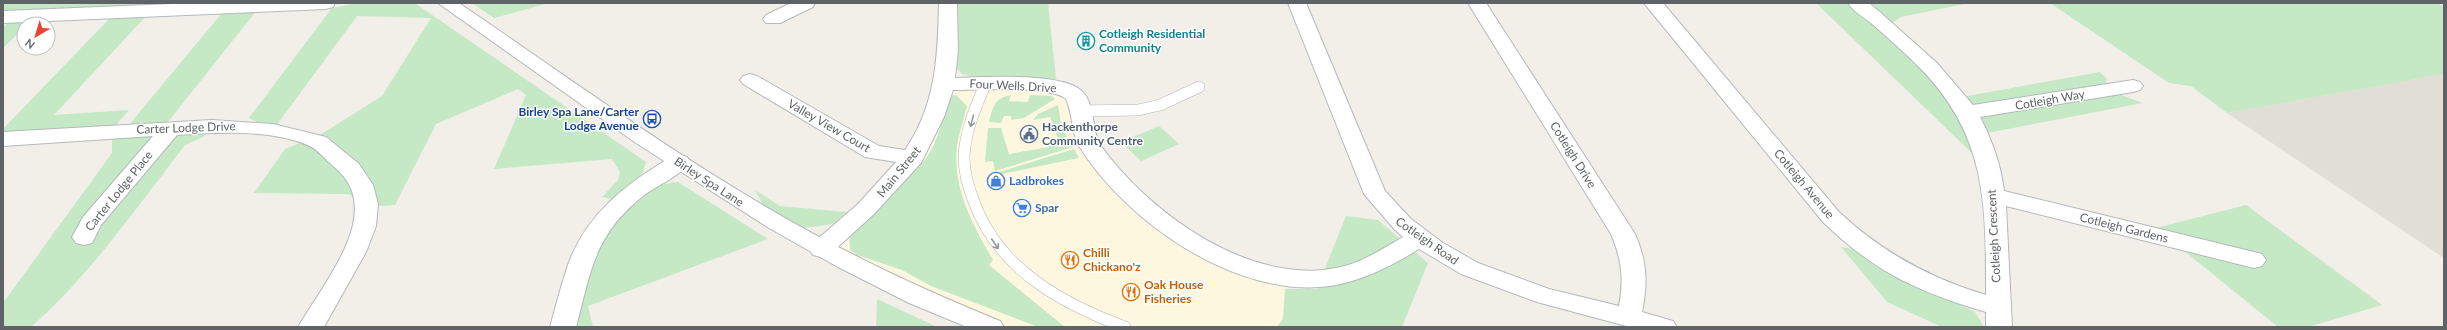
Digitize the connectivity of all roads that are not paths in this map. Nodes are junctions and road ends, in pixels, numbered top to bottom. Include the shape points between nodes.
1 (326, 3) edge
2 (446, 3) edge
3 (806, 3) edge
4 (948, 3) edge
5 (1298, 3) edge
6 (1477, 3) edge
7 (1653, 3) edge
8 (1863, 4) edge
9 (3, 17) edge
10 (773, 19) dead end
11 (750, 80) dead end
12 (944, 84) junction
13 (985, 85) junction
14 (2134, 86) dead end
15 (1199, 87) dead end
16 (1080, 111) junction
17 (1967, 112) junction
18 (172, 127) junction
19 (3, 139) edge
20 (913, 158) junction
21 (679, 162) junction
22 (1994, 196) junction
23 (84, 237) dead end
24 (1418, 238) junction
25 (821, 249) junction
26 (2254, 260) dead end
27 (1999, 317) edge
28 (1629, 318) junction
29 (311, 327) edge
30 (563, 327) edge
31 (990, 327) edge
32 (1125, 327) edge
33 (1664, 327) edge

1 - 9 street
2 - 21 street, Birley Spa Lane
3 - 10 street
4 - 12 street, Main Street via 948,58
5 - 24 street, Cotleigh Road via 1375,194 1392,216
6 - 28 street, Cotleigh Drive via 1623,234 1633,255 1636,274
7 - 27 street, Cotleigh Avenue via 1852,239 1906,275
8 - 17 street, Cotleigh Crescent via 1930,66
11 - 20 street, Valley View Court via 873,152
12 - 13 street, Four Wells Drive
12 - 20 street, Main Street via 926,137
13 - 16 street, Four Wells Drive via 1060,88 1072,93
13 -> 32 lane via 976,105 964,157 966,180 984,226 999,250 1054,296 1096,318
14 - 17 street, Cotleigh Way via 1993,110
15 - 16 lane via 1160,105 1138,110
16 - 24 street, Four Wells Drive via 1087,138 1112,175 1178,232 1244,267 1274,276 1303,280 1329,278 1376,263
17 - 22 street, Cotleigh Crescent via 1986,160
18 - 19 street, Carter Lodge Drive
18 - 23 street, Carter Lodge Place via 91,222
18 - 29 street, Carter Lodge Drive via 243,127 299,135 318,142 355,174 362,185 367,204 364,226 354,252
20 - 25 street, Main Street via 889,188
21 - 25 street, Birley Spa Lane via 737,200
21 - 30 street via 636,189 621,202 592,238 583,257
22 - 26 street, Cotleigh Gardens
22 - 27 street, Cotleigh Crescent
24 - 28 street, Cotleigh Road via 1476,273 1512,286
25 - 31 street, Birley Spa Lane via 906,293
28 - 33 street, Cotleigh Road

